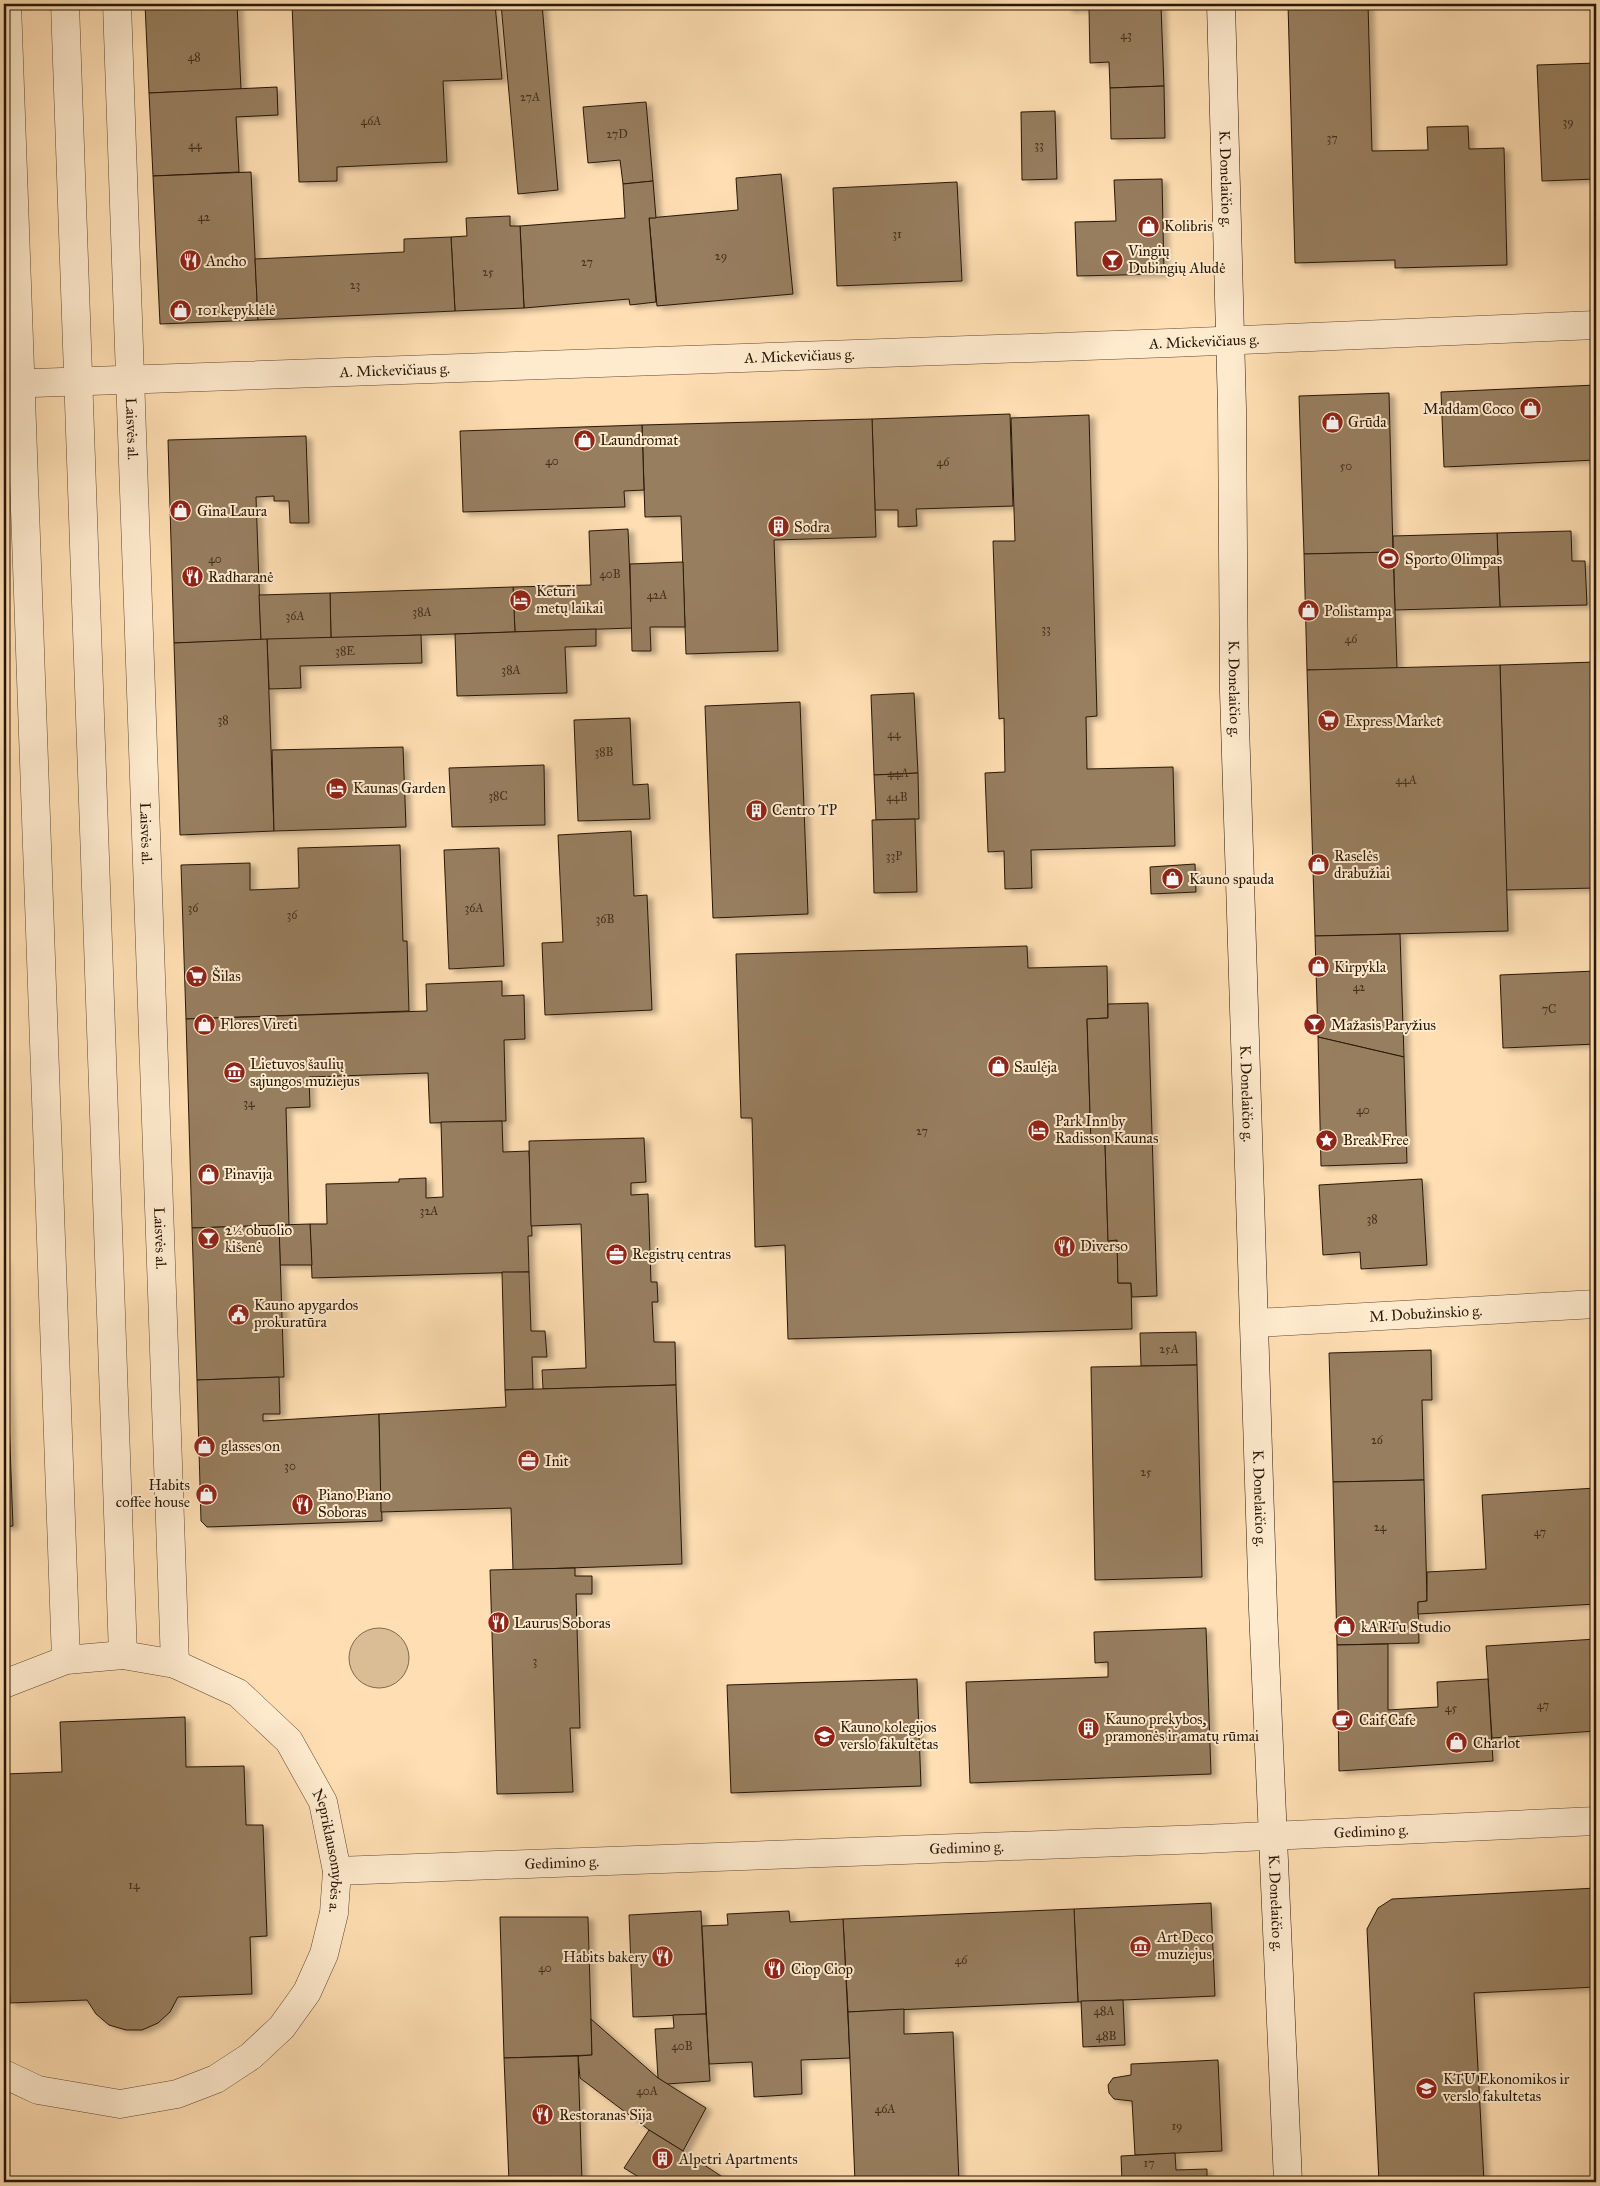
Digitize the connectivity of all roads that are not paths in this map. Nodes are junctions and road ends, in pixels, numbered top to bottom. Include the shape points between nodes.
1 (7, 4) edge
2 (65, 4) edge
3 (117, 4) edge
4 (1221, 4) edge
5 (1596, 325) edge
6 (1230, 341) junction
7 (130, 379) junction
8 (78, 381) junction
9 (12, 383) edge
10 (1596, 1304) edge
11 (1254, 1323) junction
12 (123, 1655) junction
13 (66, 1660) junction
14 (175, 1664) junction
15 (4, 1684) edge
16 (1596, 1821) edge
17 (1274, 1836) junction
18 (337, 1871) junction
19 (4, 2074) edge
20 (1288, 2182) edge

1 - 9 street
2 - 8 street
3 - 7 street, Laisvės al.
4 - 6 street, K. Donelaičio g.
5 - 6 street, A. Mickevičiaus g.
6 - 7 street, A. Mickevičiaus g.
6 - 11 street, K. Donelaičio g. via 1234,692
7 - 8 street, A. Mickevičiaus g.
7 - 14 street, Laisvės al.
8 - 9 street, A. Mickevičiaus g.
8 - 12 street
9 - 13 street
10 - 11 street, M. Dobužinskio g.
11 - 17 street, K. Donelaičio g. via 1265,1671
12 - 13 street, Nepriklausomybės a.
12 - 14 street, Nepriklausomybės a.
13 - 15 street, Nepriklausomybės a.
14 - 18 street, Nepriklausomybės a. via 238,1693 289,1741 323,1802
16 - 17 street, Gedimino g.
17 - 18 street, Gedimino g.
17 - 20 street, K. Donelaičio g.
18 - 19 street, Nepriklausomybės a. via 332,1922 324,1954 307,1992 282,2027 251,2056 216,2079 177,2094 120,2104 38,2090

